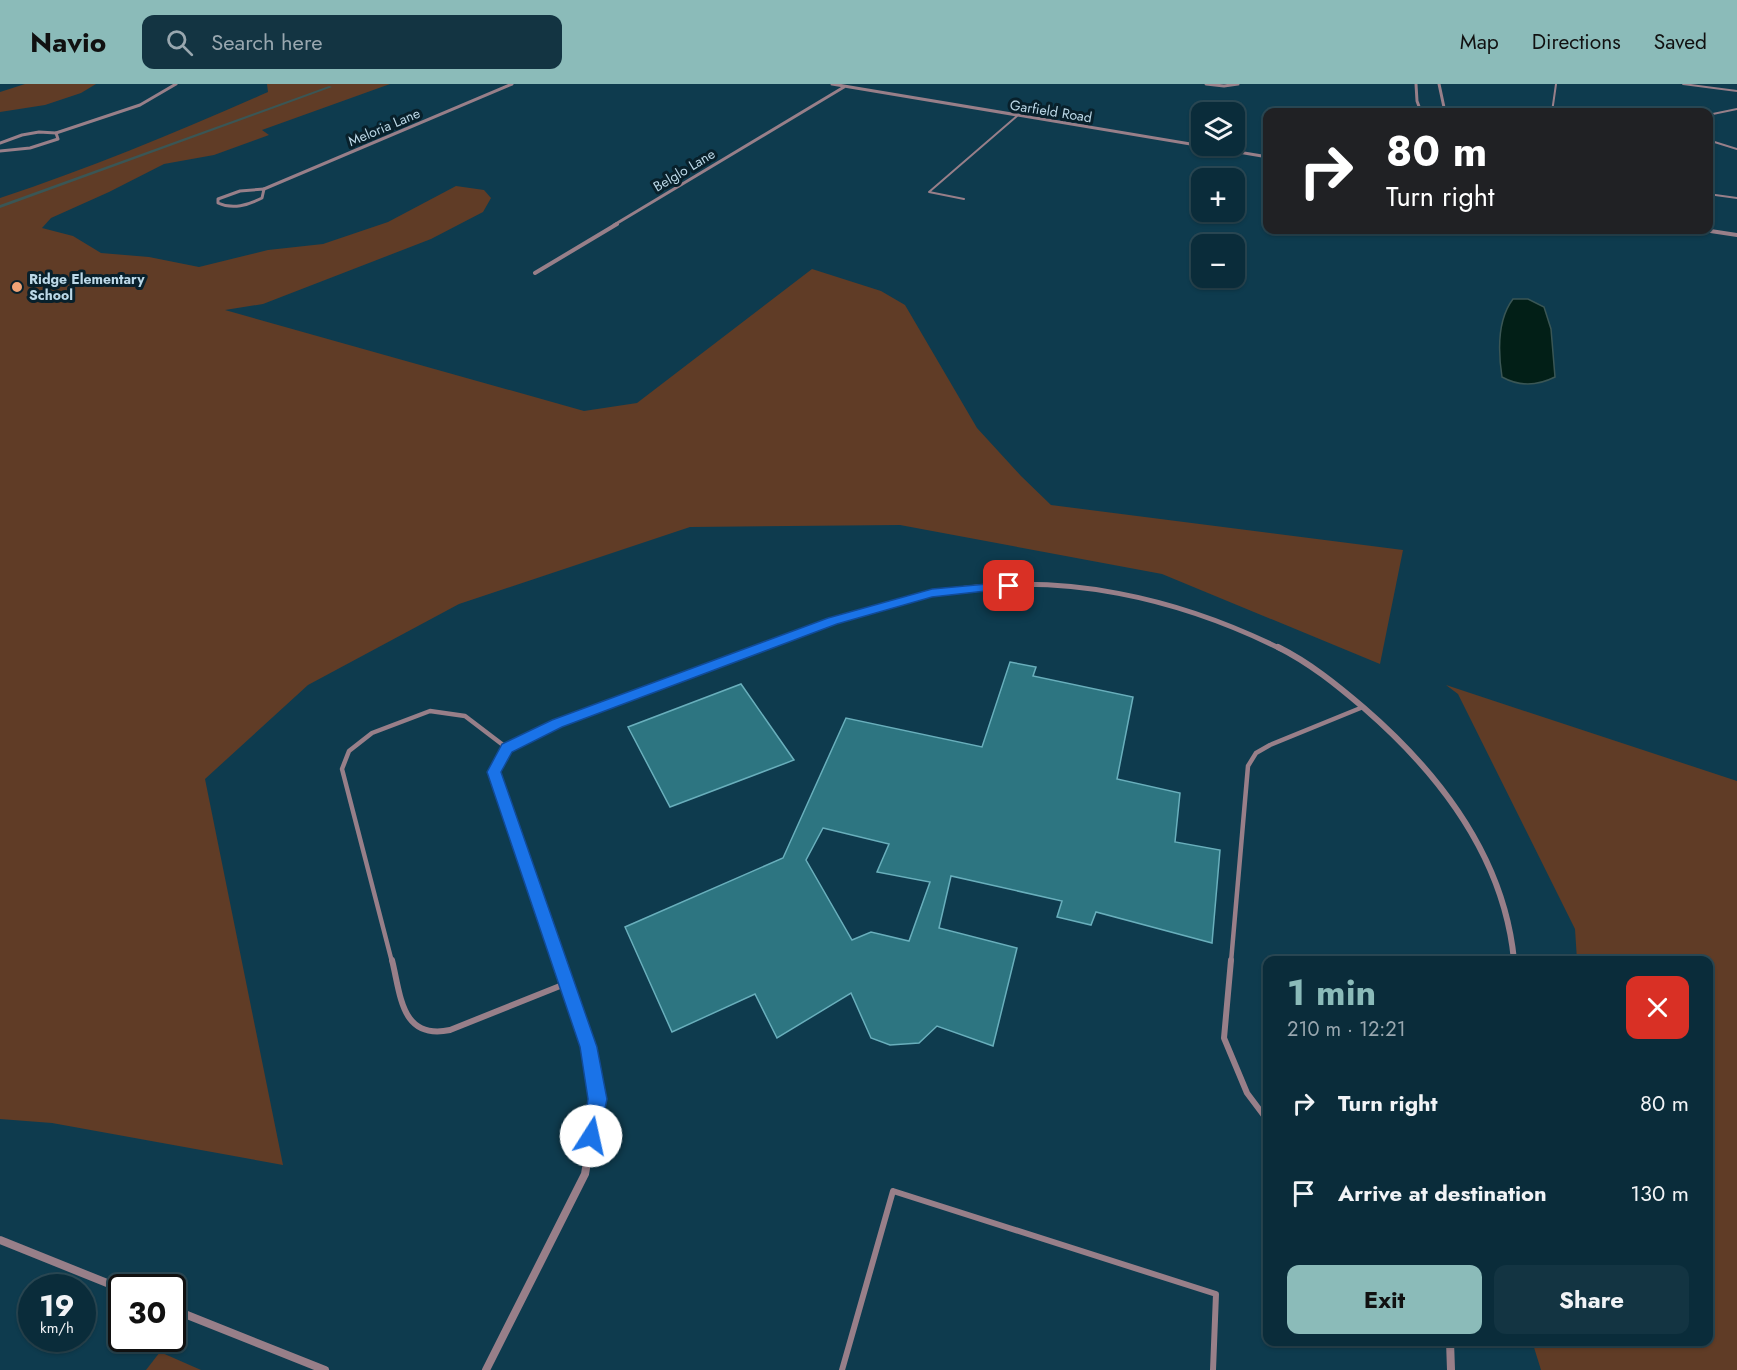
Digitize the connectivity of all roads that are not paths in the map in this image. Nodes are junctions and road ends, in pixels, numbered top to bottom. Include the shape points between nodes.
1 (176, 84) edge
2 (512, 84) edge
3 (832, 84) edge
4 (1206, 84) edge
5 (1238, 84) edge
6 (1416, 84) edge
7 (1439, 84) edge
8 (1556, 84) edge
9 (1683, 84) edge
10 (845, 86) junction
11 (1737, 91) edge
12 (1420, 108) edge
13 (1444, 108) edge
14 (1553, 108) edge
15 (1737, 109) edge
16 (1713, 114) edge
17 (1017, 116) junction
18 (56, 134) junction
19 (1713, 142) edge
20 (0, 143) edge
21 (1737, 149) edge
22 (0, 151) edge
23 (1263, 156) edge
24 (264, 189) junction
25 (1713, 195) edge
26 (1737, 198) edge
27 (964, 199) dead end
28 (1713, 231) edge
29 (1737, 235) edge
30 (535, 273) dead end
31 (1363, 707) junction
32 (507, 748) junction
33 (1513, 956) edge
34 (565, 984) junction
35 (1263, 1116) edge
36 (0, 1240) edge
37 (108, 1282) edge
38 (186, 1315) edge
39 (1450, 1346) edge
40 (325, 1370) edge
41 (486, 1370) edge
42 (842, 1370) edge
43 (1213, 1370) edge
44 (1451, 1370) edge

1 - 18 street via 140,105
2 - 24 street, Meloria Lane
3 - 10 street, Garfield Road
4 - 5 street
6 - 12 street
7 - 13 street
8 - 14 lane
9 - 11 lane
10 - 17 street, Garfield Road
10 - 30 street, Belglo Lane
15 - 16 lane
17 - 23 street, Garfield Road
17 - 27 lane via 929,192
18 - 20 street via 30,133
18 - 22 street via 58,139 45,144
19 - 21 lane
24 - 24 street, Meloria Lane via 235,192 218,199 218,203 241,206 262,198
25 - 26 lane
28 - 29 street
31 - 32 street via 1323,674 1251,633 1164,602 1096,589 990,586 932,593 833,621 557,723
31 - 33 street via 1401,739 1437,778 1466,822 1505,910
31 - 35 lane via 1270,745 1256,753 1248,766 1224,1038 1237,1077
32 - 34 street via 494,772
32 - 34 lane via 465,716 430,711 372,733 350,752 342,769 406,1014 416,1028 432,1034 450,1030
34 - 41 street via 588,1047 598,1099 585,1174
36 - 37 street
38 - 40 street
39 - 44 street
42 - 43 lane via 893,1191 1216,1294

